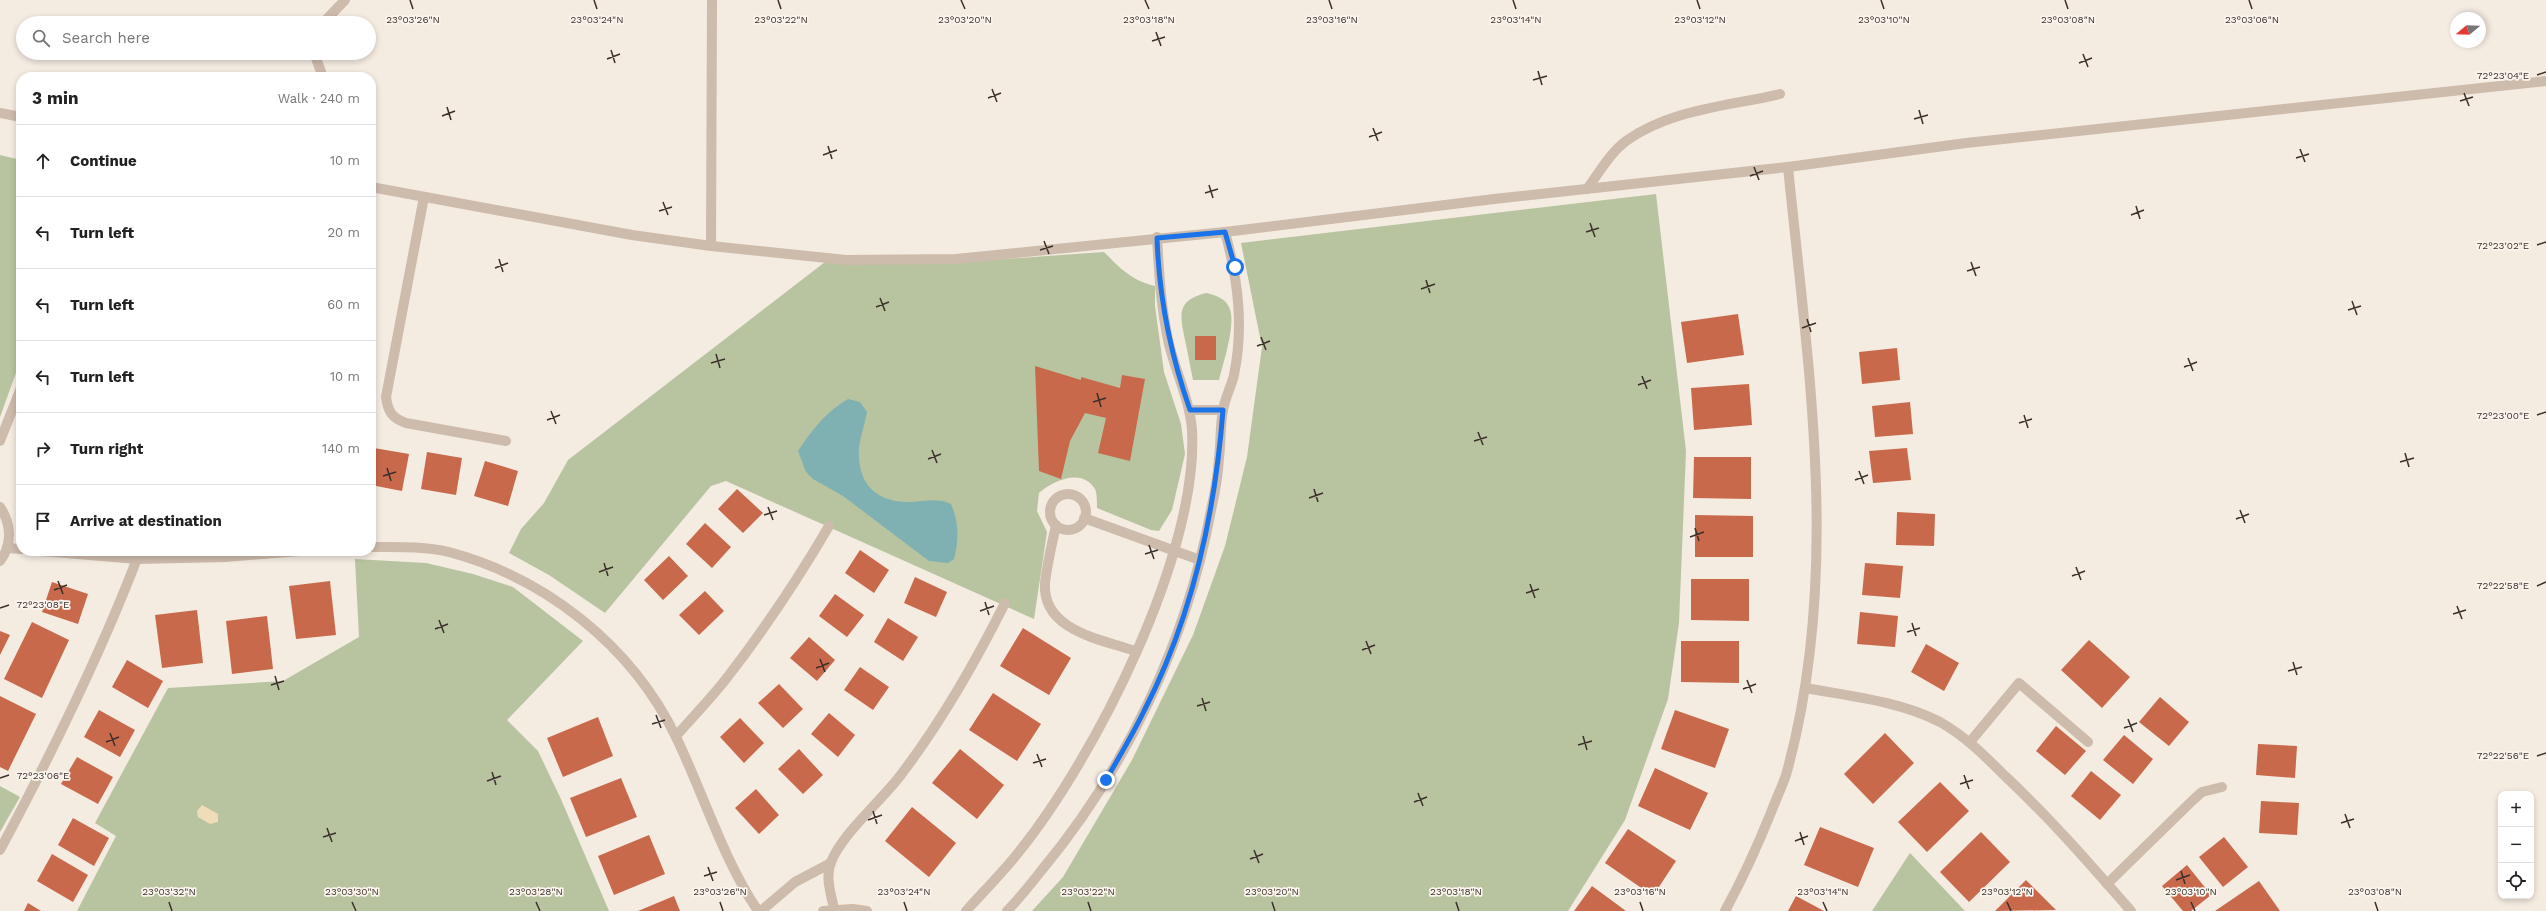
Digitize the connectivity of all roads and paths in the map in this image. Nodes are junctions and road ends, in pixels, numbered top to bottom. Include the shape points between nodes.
1 (346, 0) edge
2 (712, 0) edge
3 (330, 16) edge
4 (317, 60) edge
5 (321, 72) edge
6 (2546, 81) edge
7 (1780, 94) dead end
8 (0, 113) edge
9 (16, 116) edge
10 (1788, 167) junction
11 (376, 188) edge
12 (1587, 189) junction
13 (424, 197) junction
14 (1225, 232) junction
15 (1157, 238) junction
16 (711, 246) junction
17 (16, 401) edge
18 (1190, 410) junction
19 (1223, 410) junction
20 (506, 441) dead end
21 (0, 442) edge
22 (0, 507) edge
23 (1084, 518) junction
24 (1056, 525) junction
25 (829, 526) dead end
26 (376, 547) edge
27 (7, 548) junction
28 (16, 549) edge
29 (1174, 550) junction
30 (139, 556) edge
31 (182, 556) edge
32 (238, 556) edge
33 (0, 560) edge
34 (1200, 560) junction
35 (1005, 603) dead end
36 (1135, 651) junction
37 (1805, 688) junction
38 (676, 736) junction
39 (1970, 742) junction
40 (2088, 742) dead end
41 (2222, 787) dead end
42 (0, 850) edge
43 (831, 863) junction
44 (2107, 884) junction
45 (834, 909) junction
46 (760, 911) edge
47 (823, 911) edge
48 (867, 911) edge
49 (966, 911) edge
50 (1007, 911) edge
51 (1725, 911) edge
52 (2131, 911) edge

1 - 3 street
2 - 16 street
4 - 5 street
6 - 10 street via 1966,143
7 - 12 street via 1705,109 1650,127 1625,142 1607,161
8 - 9 street
10 - 12 street
10 - 37 street via 1814,411 1817,467 1815,572
11 - 13 street
12 - 14 street
13 - 16 street via 632,235
13 - 20 street via 386,397 387,410 395,419 406,423
14 - 15 street
14 - 19 street via 1235,267 1239,340 1234,375
15 - 16 street via 956,259 846,260
15 - 18 street via 1158,273 1168,336
17 - 21 street
18 - 19 street
18 - 29 street via 1192,432 1189,488
19 - 34 street via 1219,461
22 - 27 street via 9,525
23 - 24 street via 1075,528 1068,530
23 - 24 street via 1084,505 1074,495 1059,496 1050,508
23 - 29 street
24 - 36 street via 1045,584 1047,602 1053,614 1080,632
25 - 38 street via 794,584 726,680
26 - 38 street via 407,546 448,552 530,583 570,610 623,658 656,701
27 - 28 street
27 - 33 street
29 - 34 street
29 - 36 street
30 - 42 street via 106,638 42,772
31 - 32 street
34 - 50 street via 1174,643 1145,710 1106,780 1062,847
35 - 43 street via 951,703 903,772 838,848
36 - 49 street via 1101,723 1064,786 1018,852
37 - 39 street via 1911,711 1939,722
37 - 51 street via 1786,776 1754,855
38 - 46 street via 731,866
39 - 40 street via 2019,683
39 - 44 street via 2039,808
41 - 44 street via 2202,792
43 - 45 street via 829,884
43 - 46 street via 795,882
44 - 52 street
45 - 47 street
45 - 48 street

